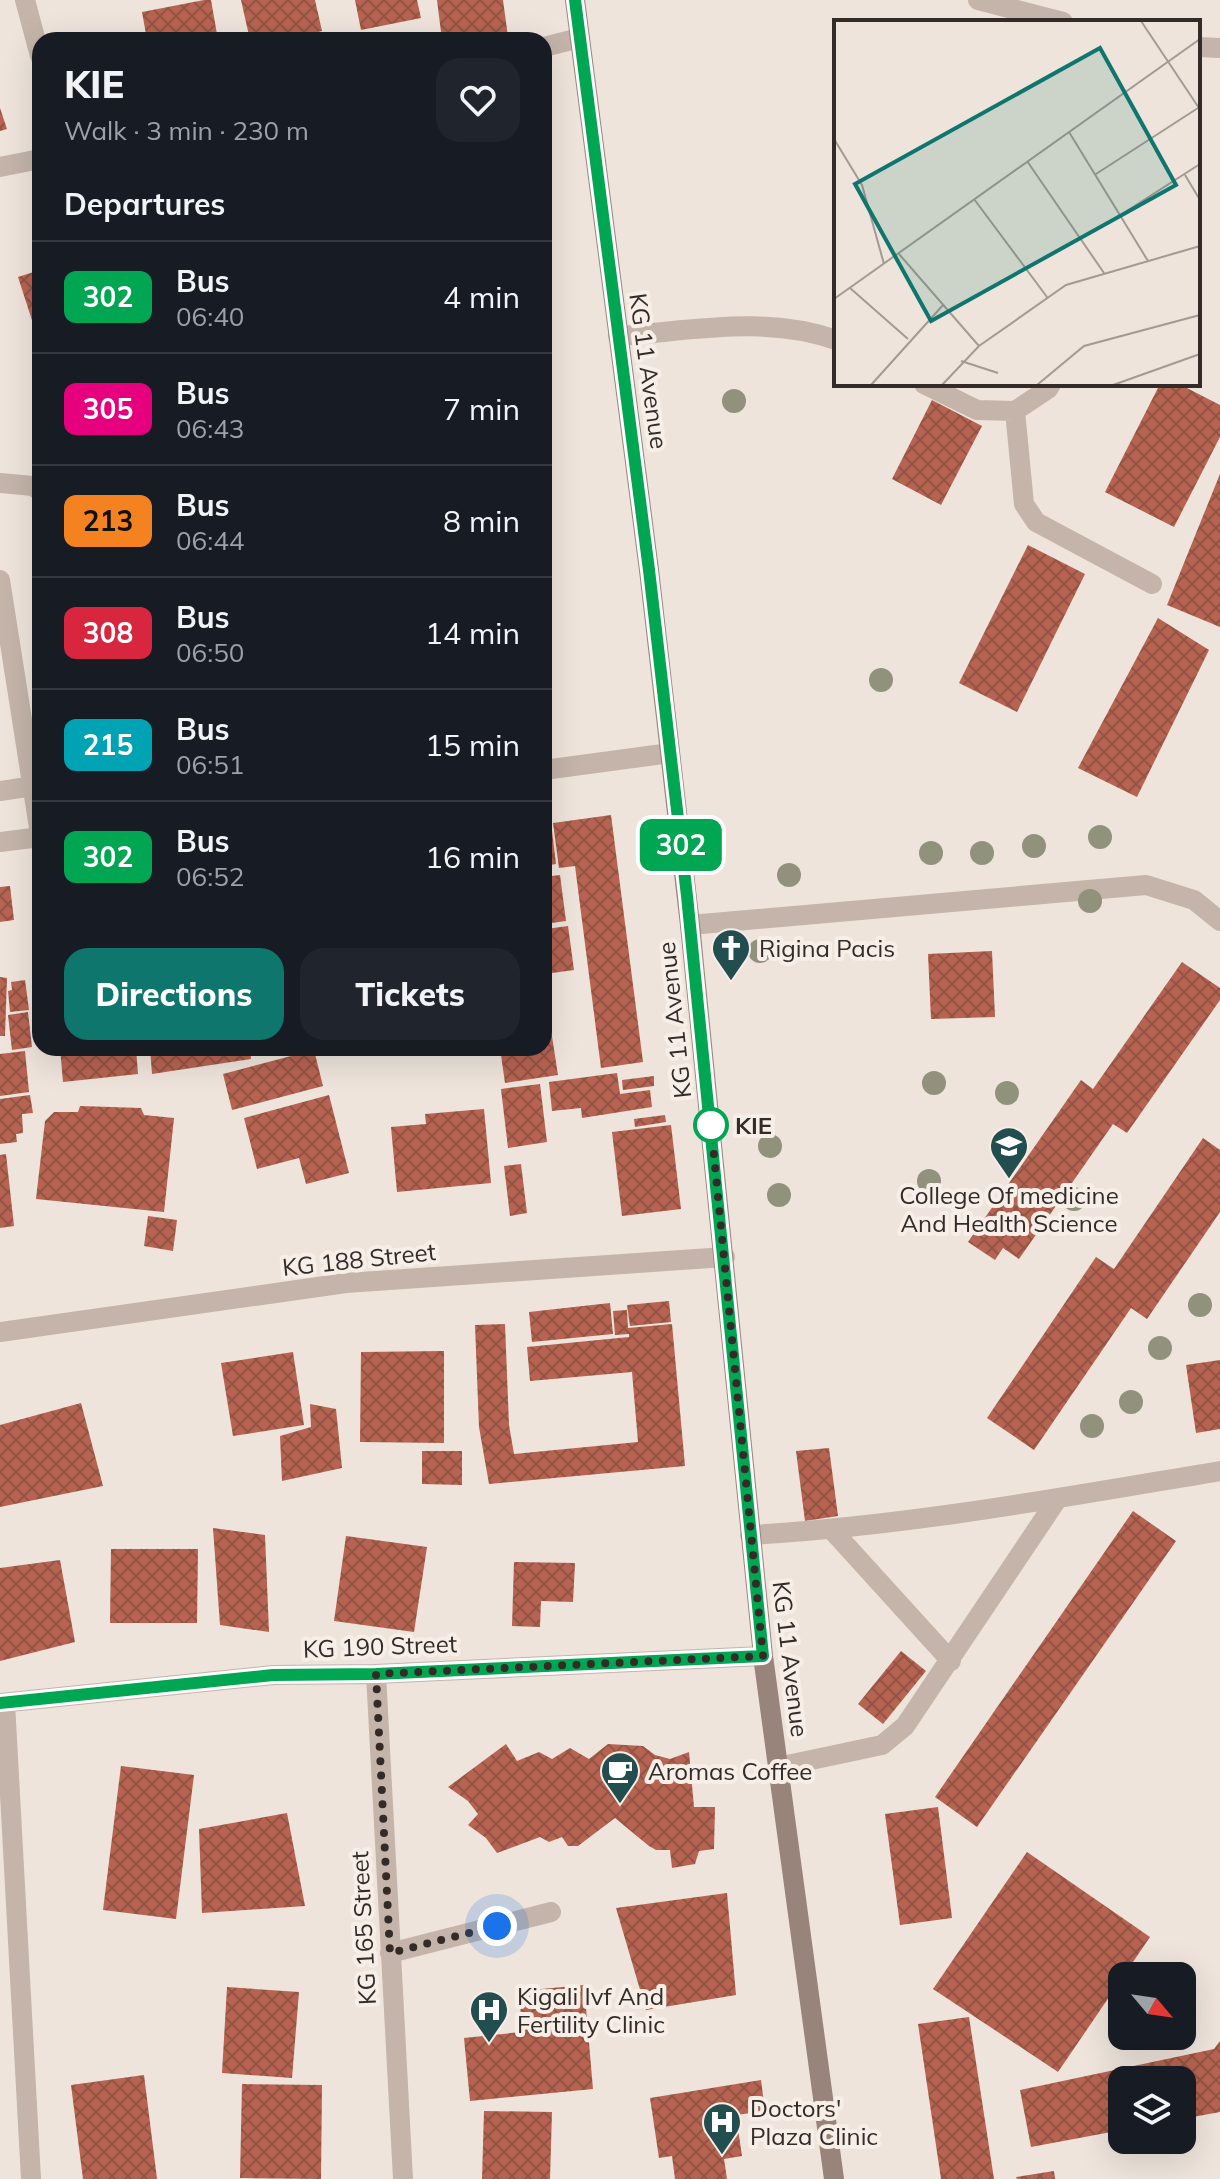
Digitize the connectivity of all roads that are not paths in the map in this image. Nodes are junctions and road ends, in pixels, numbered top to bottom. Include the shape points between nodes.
1 (25, 0) edge
2 (575, 0) edge
3 (978, 0) edge
4 (1055, 20) edge
5 (34, 32) edge
6 (579, 38) junction
7 (552, 45) edge
8 (1200, 47) edge
9 (1220, 48) edge
10 (32, 161) edge
11 (0, 167) edge
12 (618, 336) junction
13 (834, 339) edge
14 (928, 386) edge
15 (1050, 386) edge
16 (1015, 411) junction
17 (0, 483) edge
18 (32, 486) edge
19 (0, 580) edge
20 (1152, 584) dead end
21 (670, 753) junction
22 (32, 758) edge
23 (552, 769) edge
24 (32, 787) edge
25 (0, 791) edge
26 (32, 836) edge
27 (0, 842) edge
28 (1220, 921) edge
29 (690, 925) junction
30 (725, 1257) junction
31 (0, 1332) edge
32 (1220, 1471) edge
33 (1058, 1498) junction
34 (832, 1530) junction
35 (750, 1535) junction
36 (763, 1656) junction
37 (951, 1661) junction
38 (376, 1674) junction
39 (3, 1703) edge
40 (778, 1767) junction
41 (551, 1912) dead end
42 (390, 1953) junction
43 (31, 2179) edge
44 (403, 2179) edge
45 (834, 2179) edge

1 - 5 street
2 - 6 main road, KG 11 Avenue
3 - 4 street
6 - 7 street
6 - 12 main road, KG 11 Avenue
8 - 9 street
10 - 11 street
12 - 13 street via 765,326
12 - 21 main road, KG 11 Avenue
14 - 16 street via 977,410
15 - 16 street
16 - 20 street via 1024,504 1036,522
17 - 18 street
19 - 22 street
21 - 23 street
21 - 29 main road, KG 11 Avenue
24 - 25 street
26 - 27 street
28 - 29 street via 1194,900 1146,885
29 - 30 main road, KG 11 Avenue
30 - 31 street, KG 188 Street via 346,1283
30 - 35 main road, KG 11 Avenue
32 - 33 street
33 - 34 street
33 - 37 street
34 - 35 street
34 - 37 street
35 - 36 main road, KG 11 Avenue
36 - 38 street, KG 190 Street
36 - 40 main road, KG 11 Avenue
37 - 40 street via 905,1726 882,1745
38 - 39 street, KG 190 Street via 273,1675
38 - 42 street, KG 165 Street
39 - 43 street
40 - 45 main road, KG 11 Avenue
41 - 42 street
42 - 44 street, KG 165 Street

